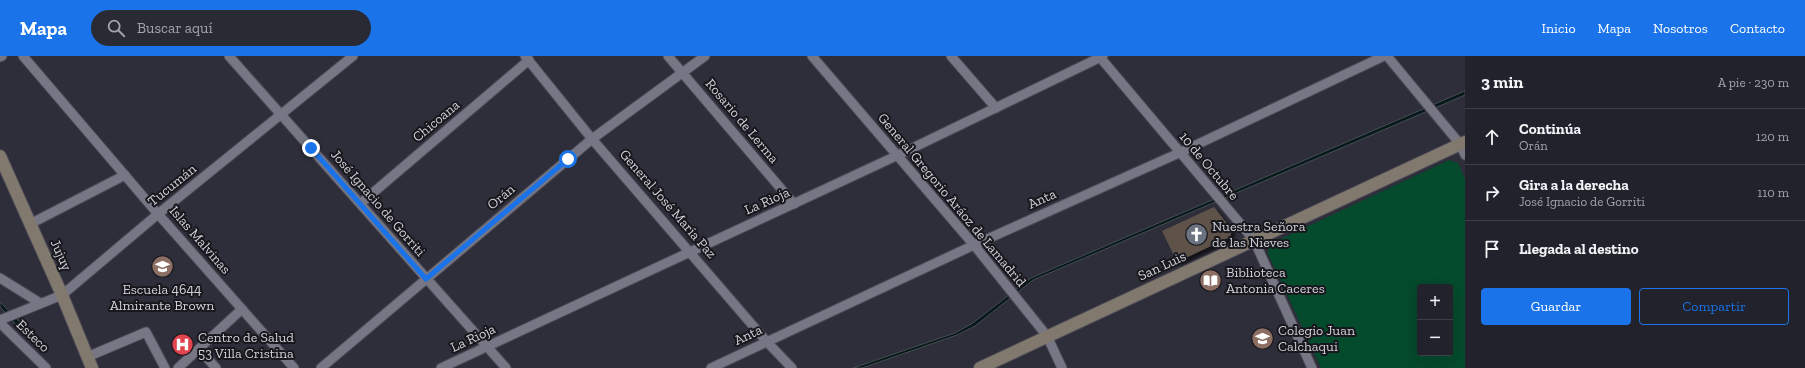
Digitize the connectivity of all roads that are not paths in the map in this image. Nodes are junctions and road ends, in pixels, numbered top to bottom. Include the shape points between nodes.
1 (23, 56) edge
2 (230, 56) edge
3 (353, 56) edge
4 (668, 56) edge
5 (705, 56) edge
6 (812, 56) edge
7 (951, 56) edge
8 (1101, 56) edge
9 (1386, 56) edge
10 (527, 58) edge
11 (683, 73) junction
12 (996, 108) junction
13 (281, 115) junction
14 (592, 138) junction
15 (1463, 147) edge
16 (1179, 153) junction
17 (0, 156) edge
18 (896, 156) junction
19 (125, 175) junction
20 (361, 203) junction
21 (794, 204) junction
22 (158, 214) junction
23 (30, 224) junction
24 (1254, 240) junction
25 (974, 245) junction
26 (690, 251) junction
27 (0, 278) edge
28 (426, 279) junction
29 (62, 295) junction
30 (40, 303) junction
31 (242, 309) junction
32 (1, 321) edge
33 (1047, 336) junction
34 (767, 342) junction
35 (488, 347) junction
36 (199, 348) junction
37 (89, 363) edge
38 (46, 368) edge
39 (165, 368) edge
40 (178, 368) edge
41 (216, 368) edge
42 (294, 368) edge
43 (322, 368) edge
44 (441, 368) edge
45 (506, 368) edge
46 (711, 368) edge
47 (792, 368) edge
48 (980, 368) edge
49 (1062, 368) edge
50 (1312, 368) edge

1 - 19 street, Islas Malvinas
2 - 13 street, José Ignacio de Gorriti
3 - 13 street, Tucumán
4 - 11 street, Rosario de Lerma
5 - 11 street, Orán
6 - 18 street, General Gregorio Aráoz de Lamadrid
7 - 12 street
8 - 12 street, La Rioja
8 - 16 street, 10 de Octubre
9 - 15 street
9 - 16 street, Anta
10 - 14 street, General José María Paz
10 - 20 street, Chicoana
11 - 14 street, Orán
11 - 21 street, Rosario de Lerma
12 - 18 street, La Rioja
13 - 20 street, José Ignacio de Gorriti
13 - 22 street, Tucumán
14 - 26 street, General José María Paz
14 - 28 street, Orán
15 - 24 street, San Luis
16 - 24 street, 10 de Octubre
16 - 25 street, Anta
17 - 23 street, Jujuy
18 - 21 street, La Rioja
18 - 25 street, General Gregorio Aráoz de Lamadrid
19 - 22 street, Islas Malvinas
19 - 23 street
20 - 28 street, José Ignacio de Gorriti
21 - 26 street, La Rioja
22 - 29 street, Tucumán
22 - 31 street, Islas Malvinas
23 - 29 street, Jujuy
24 - 33 street, San Luis
24 - 50 street, 10 de Octubre
25 - 33 street, General Gregorio Aráoz de Lamadrid
25 - 34 street, Anta
26 - 34 street, General José María Paz
26 - 35 street, La Rioja
27 - 30 street, Esteco
28 - 35 street, José Ignacio de Gorriti
28 - 43 street, Orán
29 - 30 street, Tucumán
29 - 37 street, Jujuy
30 - 32 street, Tucumán
31 - 36 street
31 - 42 street, Islas Malvinas
32 - 38 street, Esteco
33 - 48 street, San Luis
33 - 49 street, General Gregorio Aráoz de Lamadrid
34 - 46 street, Anta
34 - 47 street, General José María Paz
35 - 44 street, La Rioja
35 - 45 street, José Ignacio de Gorriti
36 - 40 street
36 - 41 street
37 - 39 street via 146,332

